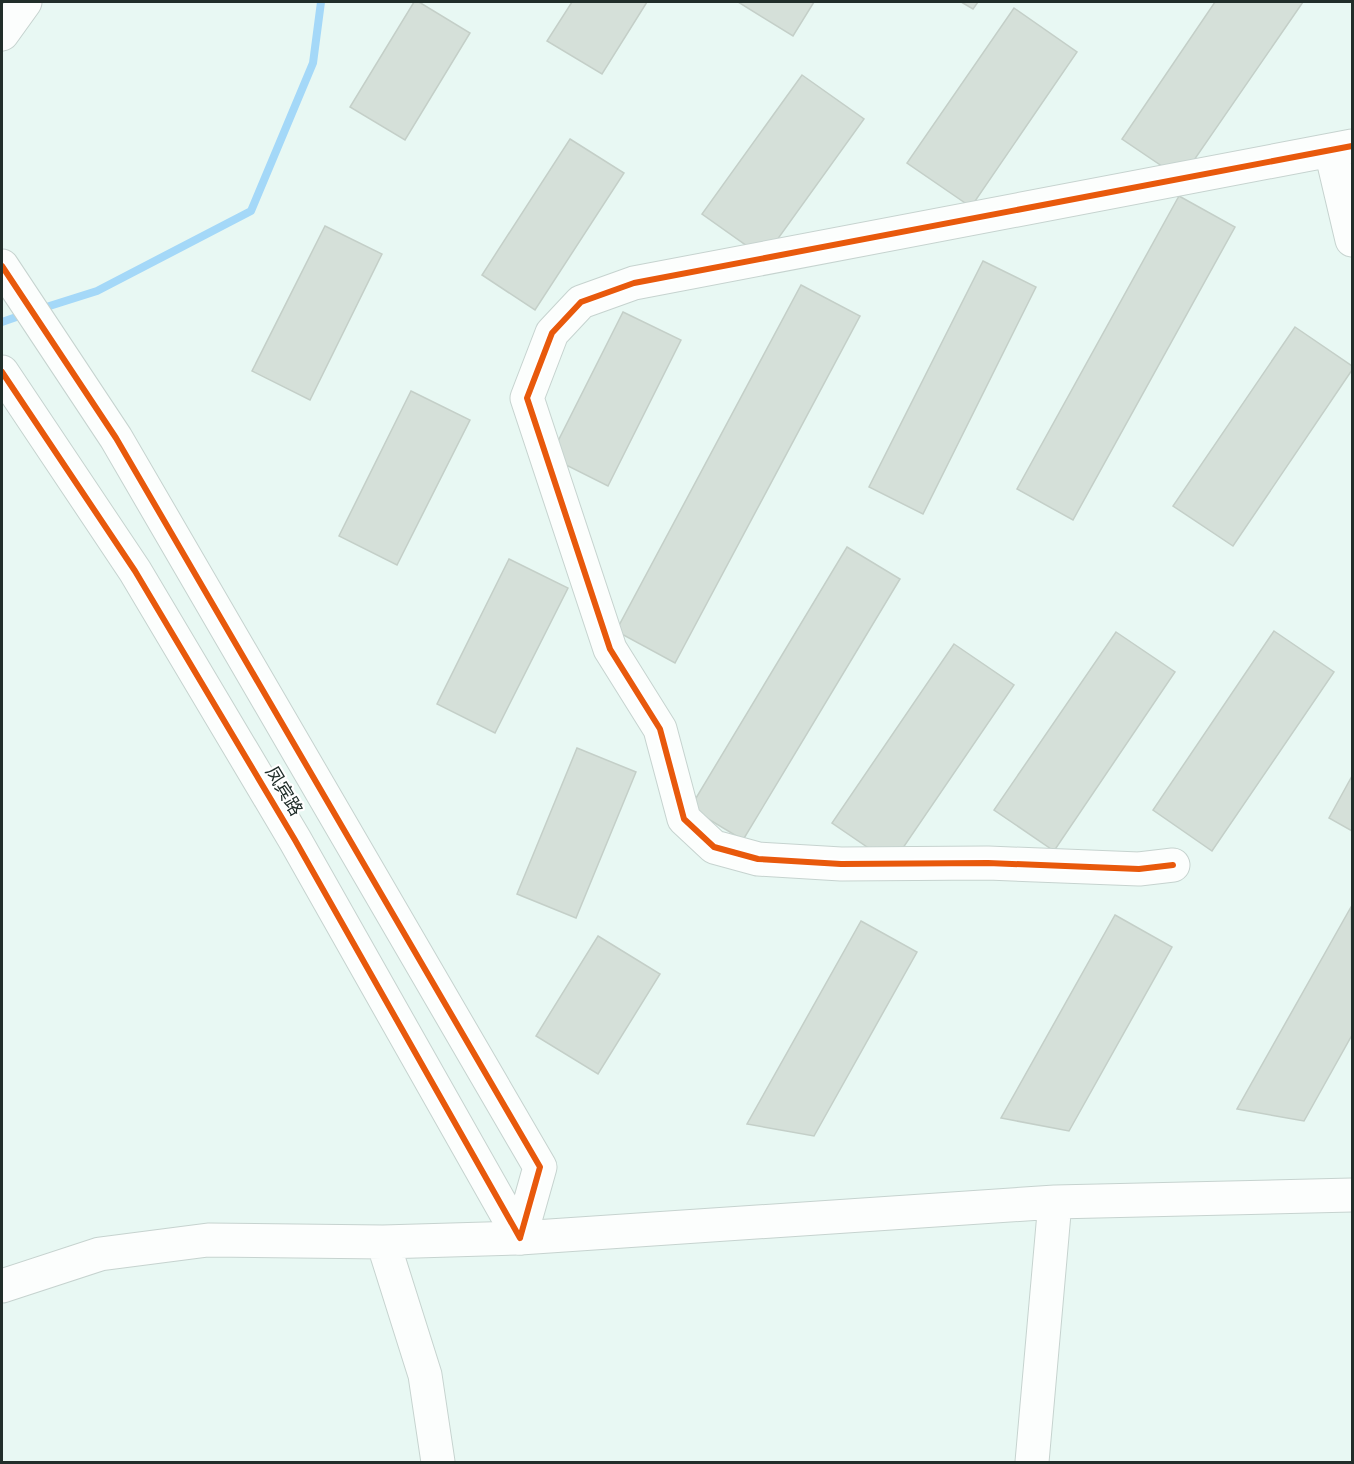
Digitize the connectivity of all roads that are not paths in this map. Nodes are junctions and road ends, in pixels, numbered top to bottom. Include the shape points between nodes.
1 (25, 2) edge
2 (2, 34) edge
3 (1342, 148) edge
4 (1353, 240) edge
5 (2, 266) edge
6 (2, 372) edge
7 (1173, 865) dead end
8 (1353, 1195) edge
9 (1055, 1202) junction
10 (520, 1238) junction
11 (383, 1242) junction
12 (2, 1286) edge
13 (438, 1462) edge
14 (1033, 1462) edge

1 - 2 street
3 - 4 street
3 - 7 street via 634,283 581,302 552,333 527,398 610,649 660,729 684,819 714,847 758,859 841,864 988,862 1139,869
5 - 10 street via 116,438 540,1167
6 - 10 street, 凤宾路 via 135,571 284,820
8 - 9 street
9 - 10 street
9 - 14 street
10 - 11 street
11 - 12 street via 208,1240 99,1254
11 - 13 street via 425,1375

